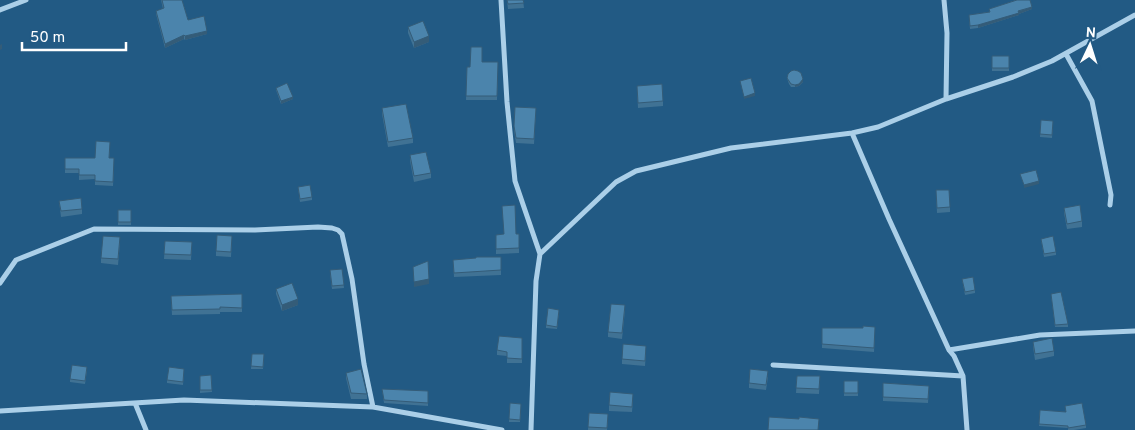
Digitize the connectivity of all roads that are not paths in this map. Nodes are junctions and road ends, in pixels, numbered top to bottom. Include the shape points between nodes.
1 (26, 0) edge
2 (501, 0) edge
3 (944, 0) edge
4 (0, 10) edge
5 (1135, 14) edge
6 (1066, 54) junction
7 (946, 99) junction
8 (852, 133) junction
9 (1110, 206) dead end
10 (540, 254) junction
11 (0, 283) edge
12 (1135, 331) edge
13 (949, 350) junction
14 (772, 365) dead end
15 (964, 376) junction
16 (135, 403) junction
17 (374, 407) junction
18 (1, 412) edge
19 (146, 430) edge
20 (502, 430) edge
21 (531, 430) edge
22 (967, 430) edge

1 - 4 street
2 - 10 street via 515,181
3 - 7 street
5 - 6 street
6 - 7 street via 1013,77
6 - 9 street via 1092,101
7 - 8 street via 878,127
8 - 10 street via 731,148 636,171 616,182
8 - 13 street
10 - 21 street via 536,281
11 - 17 street via 16,260 94,229 332,228 342,234
12 - 13 street via 1040,334
13 - 15 street
14 - 15 street
15 - 22 street
16 - 17 street via 184,400
16 - 18 street
16 - 19 street
17 - 20 street

